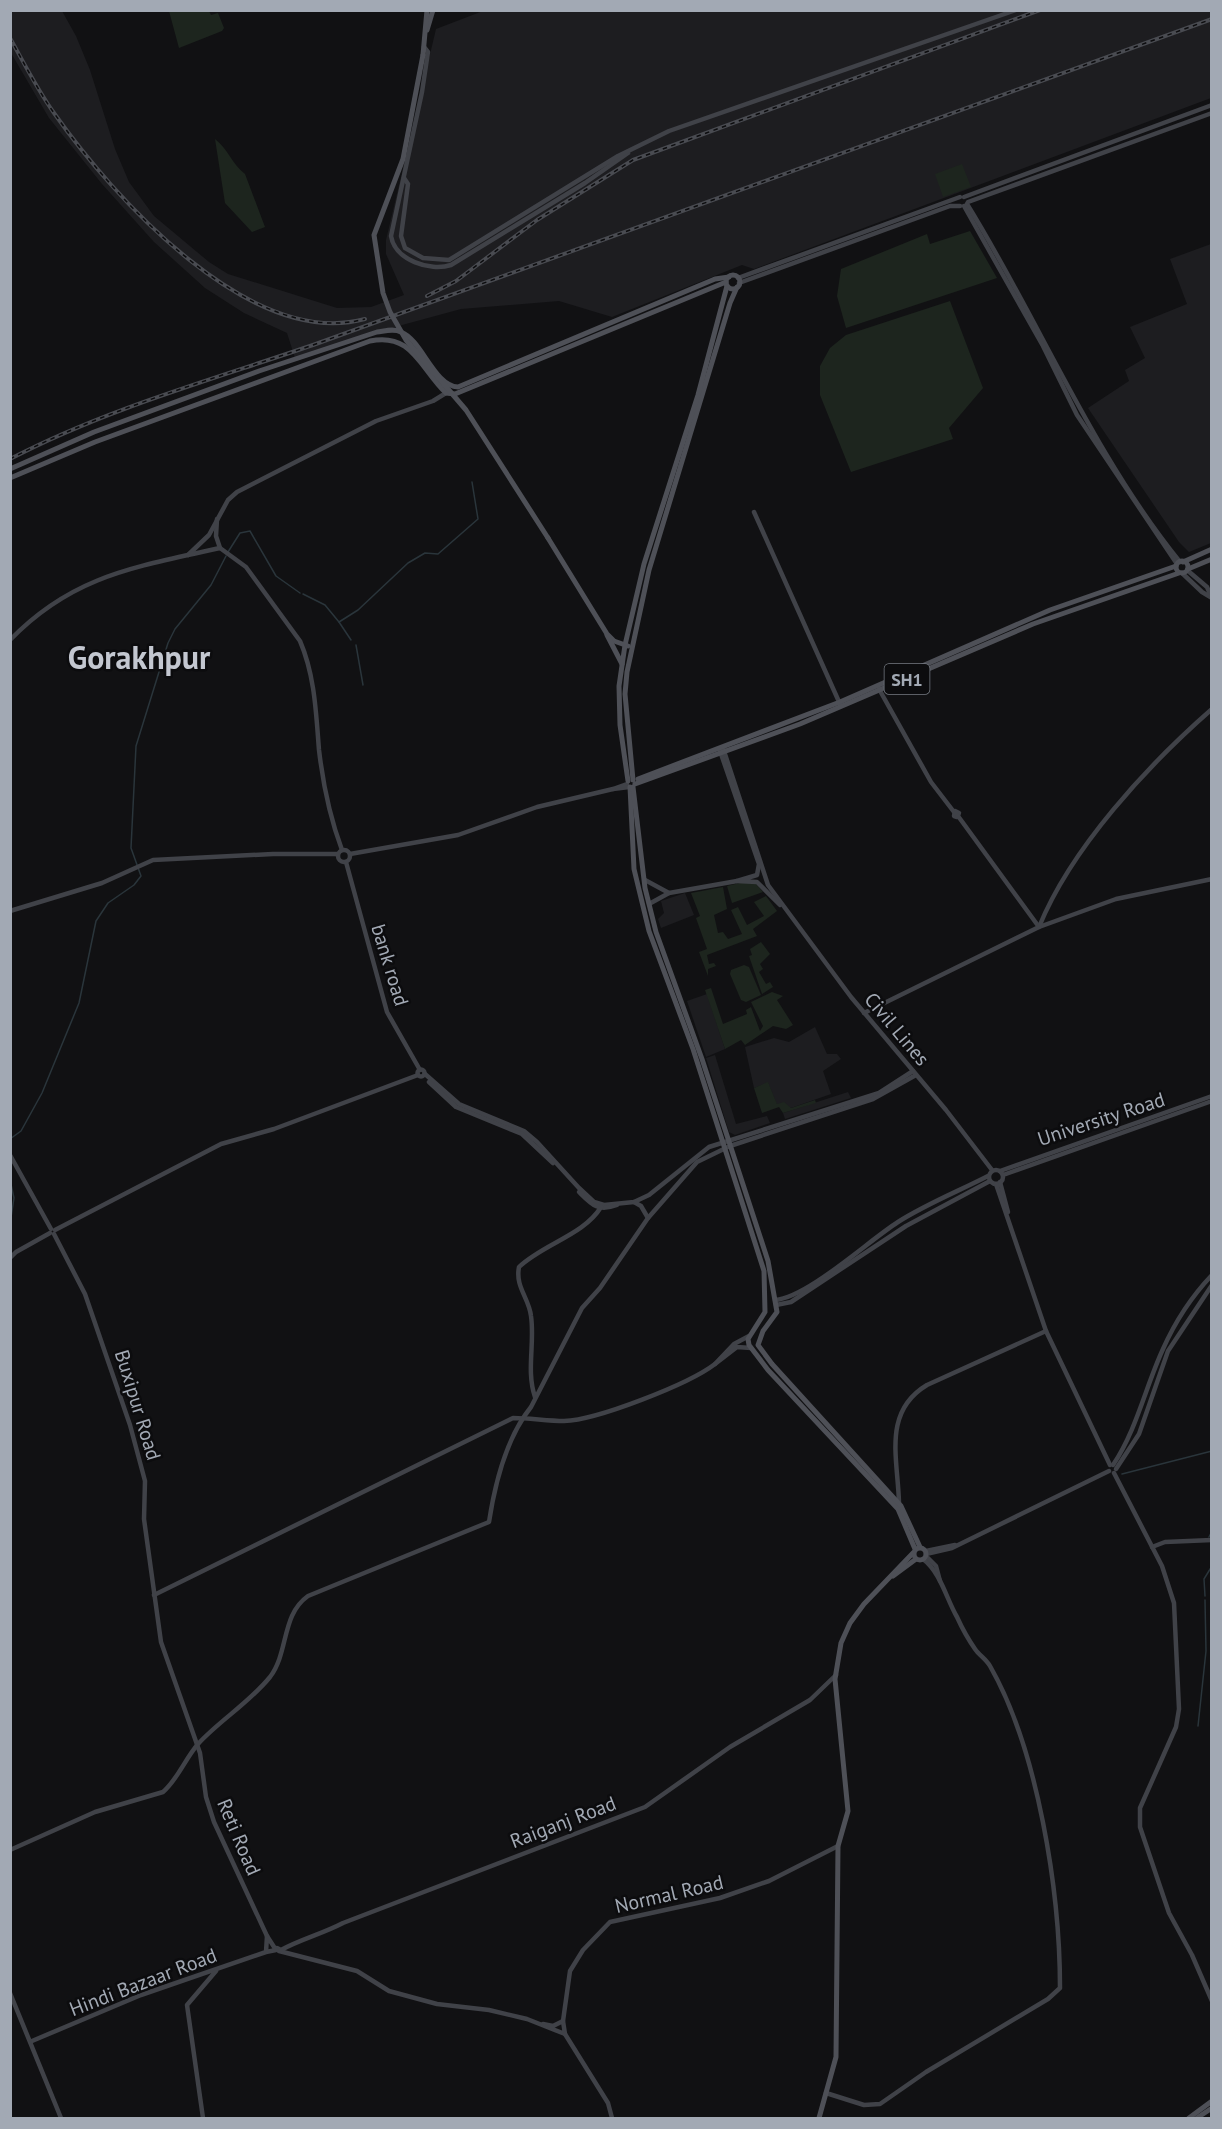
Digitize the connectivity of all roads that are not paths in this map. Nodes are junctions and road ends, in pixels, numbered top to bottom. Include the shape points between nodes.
1 (427, 10) edge
2 (433, 10) edge
3 (1016, 10) edge
4 (427, 30) junction
5 (424, 46) junction
6 (1212, 105) edge
7 (1212, 113) edge
8 (630, 151) junction
9 (404, 178) junction
10 (962, 197) junction
11 (965, 204) junction
12 (727, 282) junction
13 (738, 283) junction
14 (446, 393) junction
15 (10, 469) edge
16 (10, 478) edge
17 (754, 512) dead end
18 (217, 519) junction
19 (1212, 549) edge
20 (225, 551) junction
21 (188, 555) junction
22 (1212, 560) edge
23 (1179, 563) junction
24 (1184, 571) junction
25 (1212, 597) edge
26 (607, 634) junction
27 (10, 640) edge
28 (625, 645) junction
29 (633, 648) junction
30 (622, 664) junction
31 (627, 672) junction
32 (879, 688) junction
33 (840, 704) junction
34 (1212, 709) edge
35 (721, 750) junction
36 (631, 784) junction
37 (340, 852) junction
38 (350, 854) junction
39 (346, 862) junction
40 (757, 875) junction
41 (765, 877) junction
42 (1212, 879) edge
43 (645, 880) junction
44 (737, 881) junction
45 (757, 882) junction
46 (669, 893) junction
47 (649, 904) junction
48 (782, 905) junction
49 (10, 911) edge
50 (1039, 927) junction
51 (676, 993) junction
52 (864, 1013) junction
53 (915, 1073) junction
54 (421, 1074) junction
55 (1212, 1096) edge
56 (1212, 1101) edge
57 (726, 1145) junction
58 (10, 1155) edge
59 (992, 1170) junction
60 (1001, 1173) junction
61 (989, 1179) junction
62 (998, 1183) junction
63 (634, 1202) junction
64 (601, 1207) junction
65 (648, 1218) junction
66 (52, 1231) junction
67 (10, 1258) edge
68 (1212, 1275) edge
69 (1212, 1285) edge
70 (766, 1303) junction
71 (776, 1306) junction
72 (1046, 1331) junction
73 (750, 1336) junction
74 (758, 1345) junction
75 (751, 1348) junction
76 (715, 1364) junction
77 (535, 1397) junction
78 (522, 1418) junction
79 (821, 1422) junction
80 (1112, 1469) junction
81 (899, 1503) junction
82 (1212, 1540) edge
83 (1152, 1547) junction
84 (916, 1552) junction
85 (925, 1555) junction
86 (154, 1595) junction
87 (836, 1675) junction
88 (197, 1745) junction
89 (838, 1846) junction
90 (10, 1850) edge
91 (267, 1936) junction
92 (277, 1949) junction
93 (266, 1952) junction
94 (219, 1969) junction
95 (10, 1993) edge
96 (1212, 2001) edge
97 (563, 2021) junction
98 (543, 2024) junction
99 (565, 2034) junction
100 (32, 2041) junction
101 (826, 2093) junction
102 (1212, 2101) edge
103 (1212, 2108) edge
104 (61, 2118) edge
105 (203, 2118) edge
106 (612, 2118) edge
107 (819, 2118) edge
108 (1190, 2118) edge
109 (1197, 2118) edge

1 - 4 main road
2 - 4 main road
3 - 8 main road via 702,119
4 - 5 main road
5 - 9 main road via 428,52 422,92
5 - 26 main road, bridge via 404,159 374,235 383,292 406,340 466,410
6 - 10 main road
7 - 11 main road
8 - 9 main road via 453,259 443,261 410,252 402,242 408,184
8 - 9 main road via 585,183 446,267 418,263 400,253 392,243
10 - 11 main road
10 - 11 main road via 958,202
10 - 13 main road
11 - 13 main road via 950,206
11 - 23 main road via 1044,346 1077,415
12 - 13 main road
12 - 13 main road
12 - 14 main road via 457,394
12 - 15 main road via 715,279 458,387 447,384 405,334 394,330 371,333 105,428
12 - 28 main road via 698,395 644,564
13 - 29 main road via 667,505
14 - 16 main road via 406,345 382,338 116,434
14 - 18 main road via 376,421 237,492
17 - 33 main road
18 - 20 main road via 216,536
18 - 21 main road via 209,535
19 - 23 main road, SH1
20 - 21 main road
20 - 37 main road via 246,567 304,649 317,709 325,789
21 - 27 main road via 89,582 49,607
22 - 24 main road, SH1
23 - 24 main road
23 - 24 main road
23 - 32 main road, SH1 via 1050,610
24 - 25 main road via 1202,592
24 - 32 main road, SH1 via 1033,624
26 - 28 main road
26 - 30 main road
28 - 29 main road
28 - 30 main road
29 - 31 main road
30 - 31 main road
30 - 36 main road via 620,725
31 - 36 main road
32 - 33 main road, SH1
32 - 50 main road via 936,789
33 - 35 main road, SH1
34 - 50 main road via 1132,789 1051,897
35 - 36 main road, SH1
35 - 40 main road via 759,864
35 - 41 main road
36 - 38 main road via 537,807 458,835
36 - 43 main road
36 - 51 main road via 638,889 651,938
37 - 38 main road
37 - 39 main road via 339,860
37 - 49 main road via 153,860 102,883
38 - 39 main road
39 - 54 main road, bank road via 387,1012
40 - 41 main road
40 - 44 main road
40 - 45 main road
41 - 45 main road via 763,882
41 - 48 main road
42 - 50 main road via 1116,898
43 - 46 main road
43 - 47 main road
44 - 45 main road
44 - 46 main road
45 - 48 main road
46 - 47 main road
47 - 51 main road
48 - 52 main road, Civil Lines
50 - 52 main road
51 - 57 main road
52 - 53 main road, Civil Lines
53 - 57 main road via 879,1093
53 - 59 main road, Civil Lines
54 - 64 main road, bank road via 456,1107 522,1134 592,1206
54 - 66 main road via 274,1129 221,1144
55 - 60 main road, University Road
56 - 60 main road, University Road
57 - 63 main road via 700,1152 649,1195
57 - 65 main road via 697,1162
57 - 70 main road via 760,1257
57 - 71 main road via 768,1261
58 - 66 main road, Buxipur Road
59 - 60 main road
59 - 61 main road
60 - 62 main road
61 - 62 main road
61 - 71 main road via 906,1227 843,1270
61 - 71 main road via 899,1221
62 - 72 main road
63 - 64 main road
63 - 65 main road
64 - 77 main road via 594,1220 538,1251 519,1267 518,1285 531,1315 531,1380
65 - 77 main road via 582,1308
66 - 67 main road
66 - 86 main road, Buxipur Road via 85,1294 130,1425 145,1480 144,1519
68 - 80 main road via 1193,1297 1162,1349 1138,1418
69 - 80 main road via 1168,1351 1139,1434
70 - 71 main road
70 - 73 main road via 764,1316
71 - 74 main road
72 - 80 main road
72 - 81 main road via 911,1396 900,1415 895,1437
73 - 75 main road
73 - 76 main road via 734,1344
74 - 75 main road
74 - 79 main road
75 - 76 main road via 737,1347
75 - 79 main road
76 - 78 main road via 671,1387 585,1418
77 - 78 main road
78 - 86 main road via 513,1418
78 - 88 main road via 493,1492 489,1522 300,1602 290,1616 270,1677
79 - 81 main road
79 - 84 main road via 898,1509
80 - 83 main road
80 - 85 main road via 945,1552
81 - 84 main road
82 - 83 main road via 1165,1542
83 - 96 main road via 1174,1603 1179,1709 1176,1727 1140,1808 1140,1827 1169,1913
84 - 85 main road
84 - 85 main road
84 - 87 main road via 850,1623 841,1642
85 - 101 main road via 936,1566 976,1651 989,1664 1022,1736 1054,1893 1060,1988 880,2104 864,2105
86 - 88 main road, Buxipur Road via 161,1642
87 - 89 main road via 848,1800
87 - 92 main road, Raiganj Road via 810,1700 730,1747 645,1807 343,1923 309,1940
88 - 90 main road via 163,1792 95,1812
88 - 91 main road, Reti Road via 214,1822
89 - 97 main road, Normal Road via 753,1887 710,1901 610,1922 583,1950 570,1971
89 - 101 main road via 836,2057
91 - 92 main road
91 - 93 main road
92 - 93 main road, Raiganj Road
92 - 98 main road via 357,1971 389,1991
93 - 94 main road, Hindi Bazaar Road
94 - 100 main road, Hindi Bazaar Road via 149,1992
94 - 105 main road via 187,2005
95 - 100 main road
97 - 98 main road via 553,2026
97 - 99 main road, Normal Road
98 - 99 main road
99 - 106 main road via 608,2103
100 - 104 main road
101 - 107 main road
102 - 108 main road
103 - 109 main road

